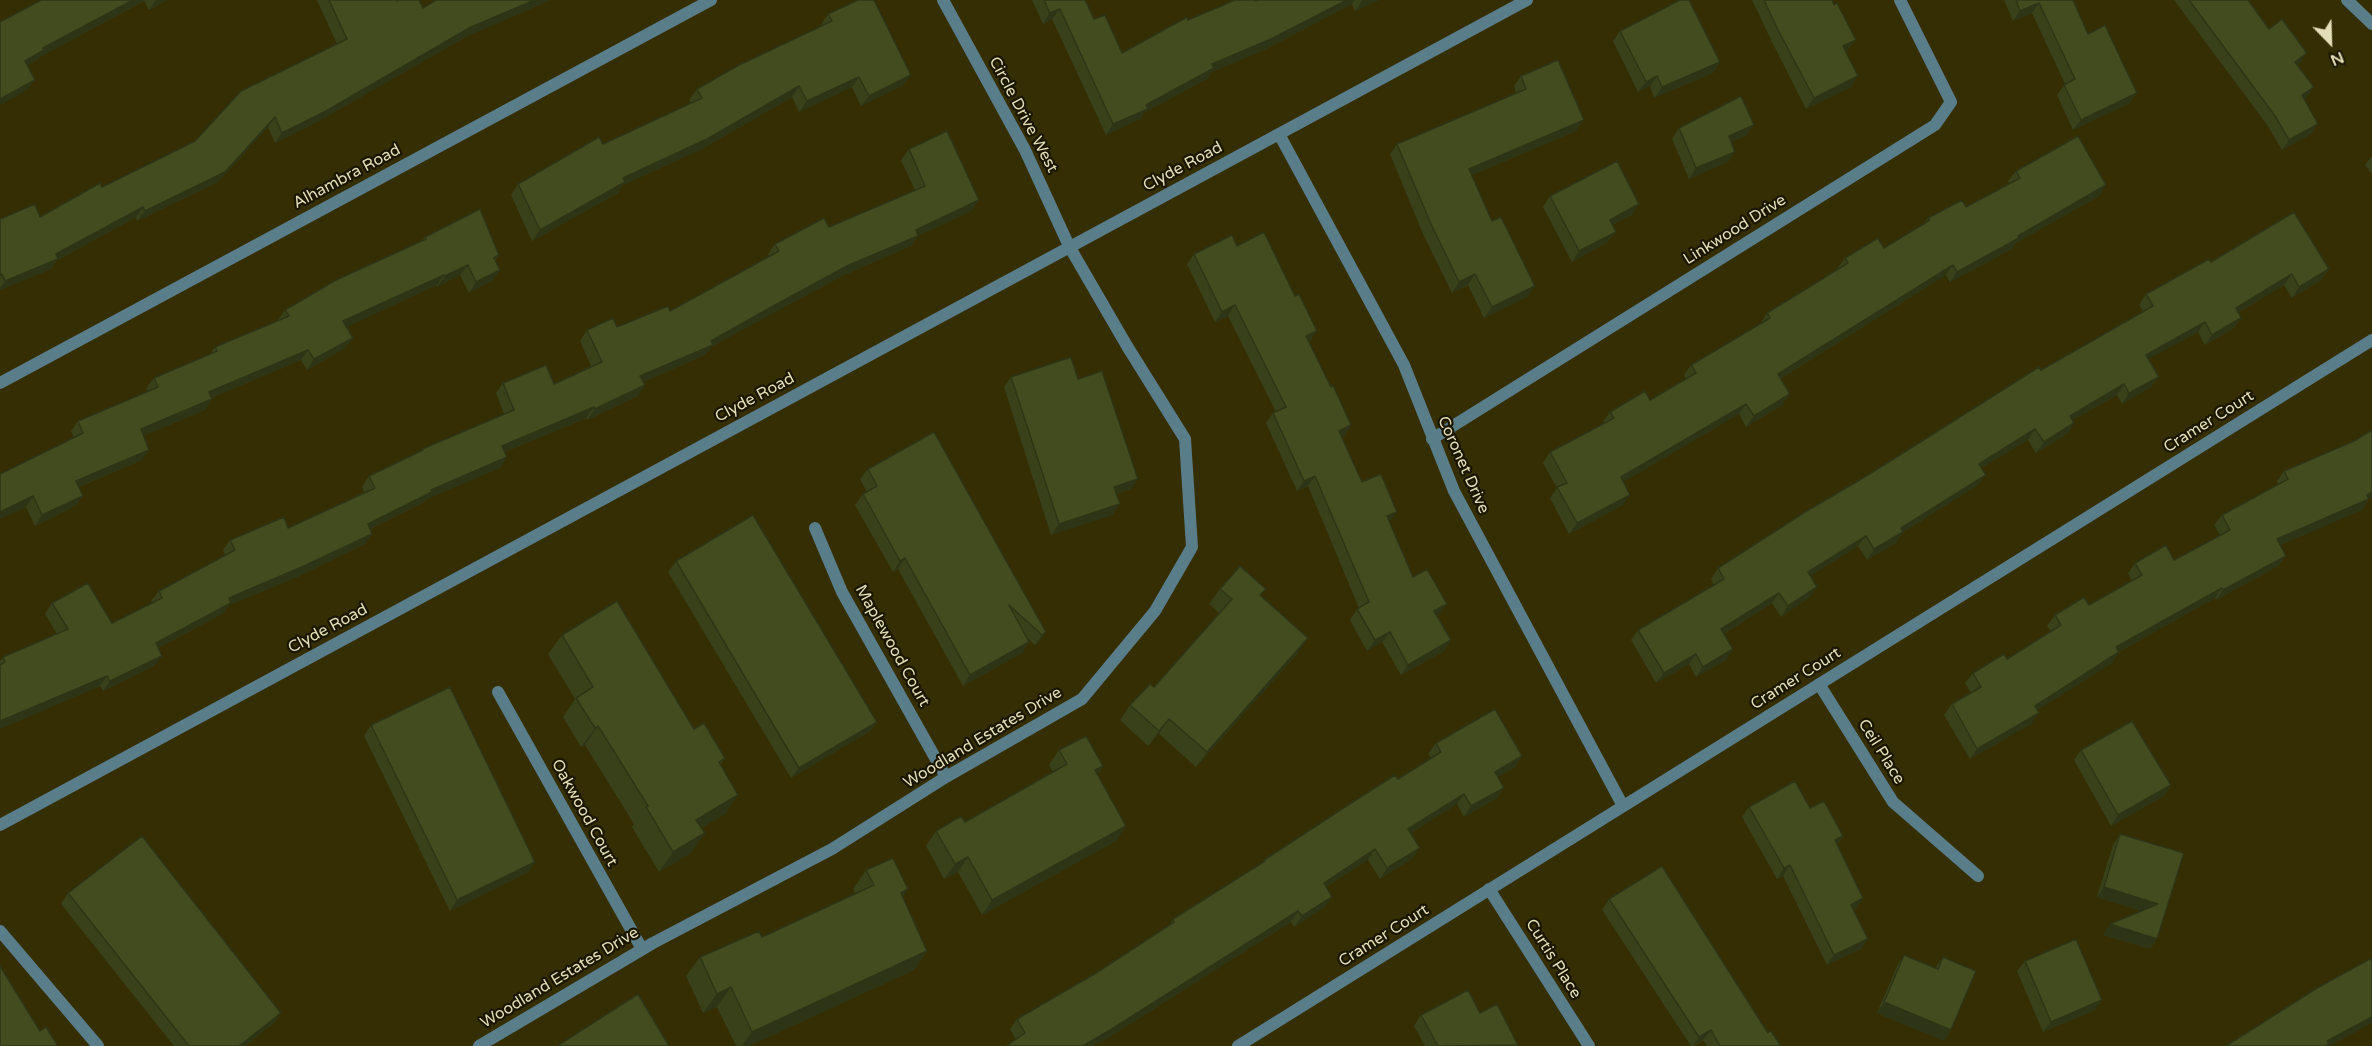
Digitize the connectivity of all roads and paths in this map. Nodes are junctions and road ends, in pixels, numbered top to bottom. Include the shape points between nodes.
1 (711, 0) edge
2 (943, 0) edge
3 (1527, 0) edge
4 (1900, 0) edge
5 (2347, 0) edge
6 (2372, 24) edge
7 (1279, 134) junction
8 (1069, 246) junction
9 (2372, 340) edge
10 (0, 383) edge
11 (1432, 439) junction
12 (815, 528) dead end
13 (1819, 684) junction
14 (498, 692) dead end
15 (946, 777) junction
16 (1623, 806) junction
17 (0, 825) edge
18 (1978, 876) dead end
19 (1490, 889) junction
20 (0, 931) edge
21 (642, 949) junction
22 (98, 1046) edge
23 (479, 1046) edge
24 (1238, 1046) edge
25 (1589, 1046) edge

1 - 10 street, Alhambra Road
2 - 8 street, Circle Drive West via 1025,150
3 - 7 street, Clyde Road
4 - 11 street, Linkwood Drive via 1951,102 1935,124
5 - 6 street
7 - 8 street, Clyde Road
7 - 11 street, Coronet Drive via 1404,365
8 - 15 street, Woodland Estates Drive via 1185,439 1192,547 1155,611 1082,699
8 - 17 street, Clyde Road
9 - 13 street, Cramer Court
11 - 16 street, Coronet Drive via 1454,491
12 - 15 street, Maplewood Court via 842,592
13 - 16 street, Cramer Court
13 - 18 street, Ceil Place via 1893,802
14 - 21 street, Oakwood Court
15 - 21 street, Woodland Estates Drive via 832,849
16 - 19 street, Cramer Court
19 - 24 street, Cramer Court
19 - 25 street, Curtis Place
20 - 22 street
21 - 23 street, Woodland Estates Drive

